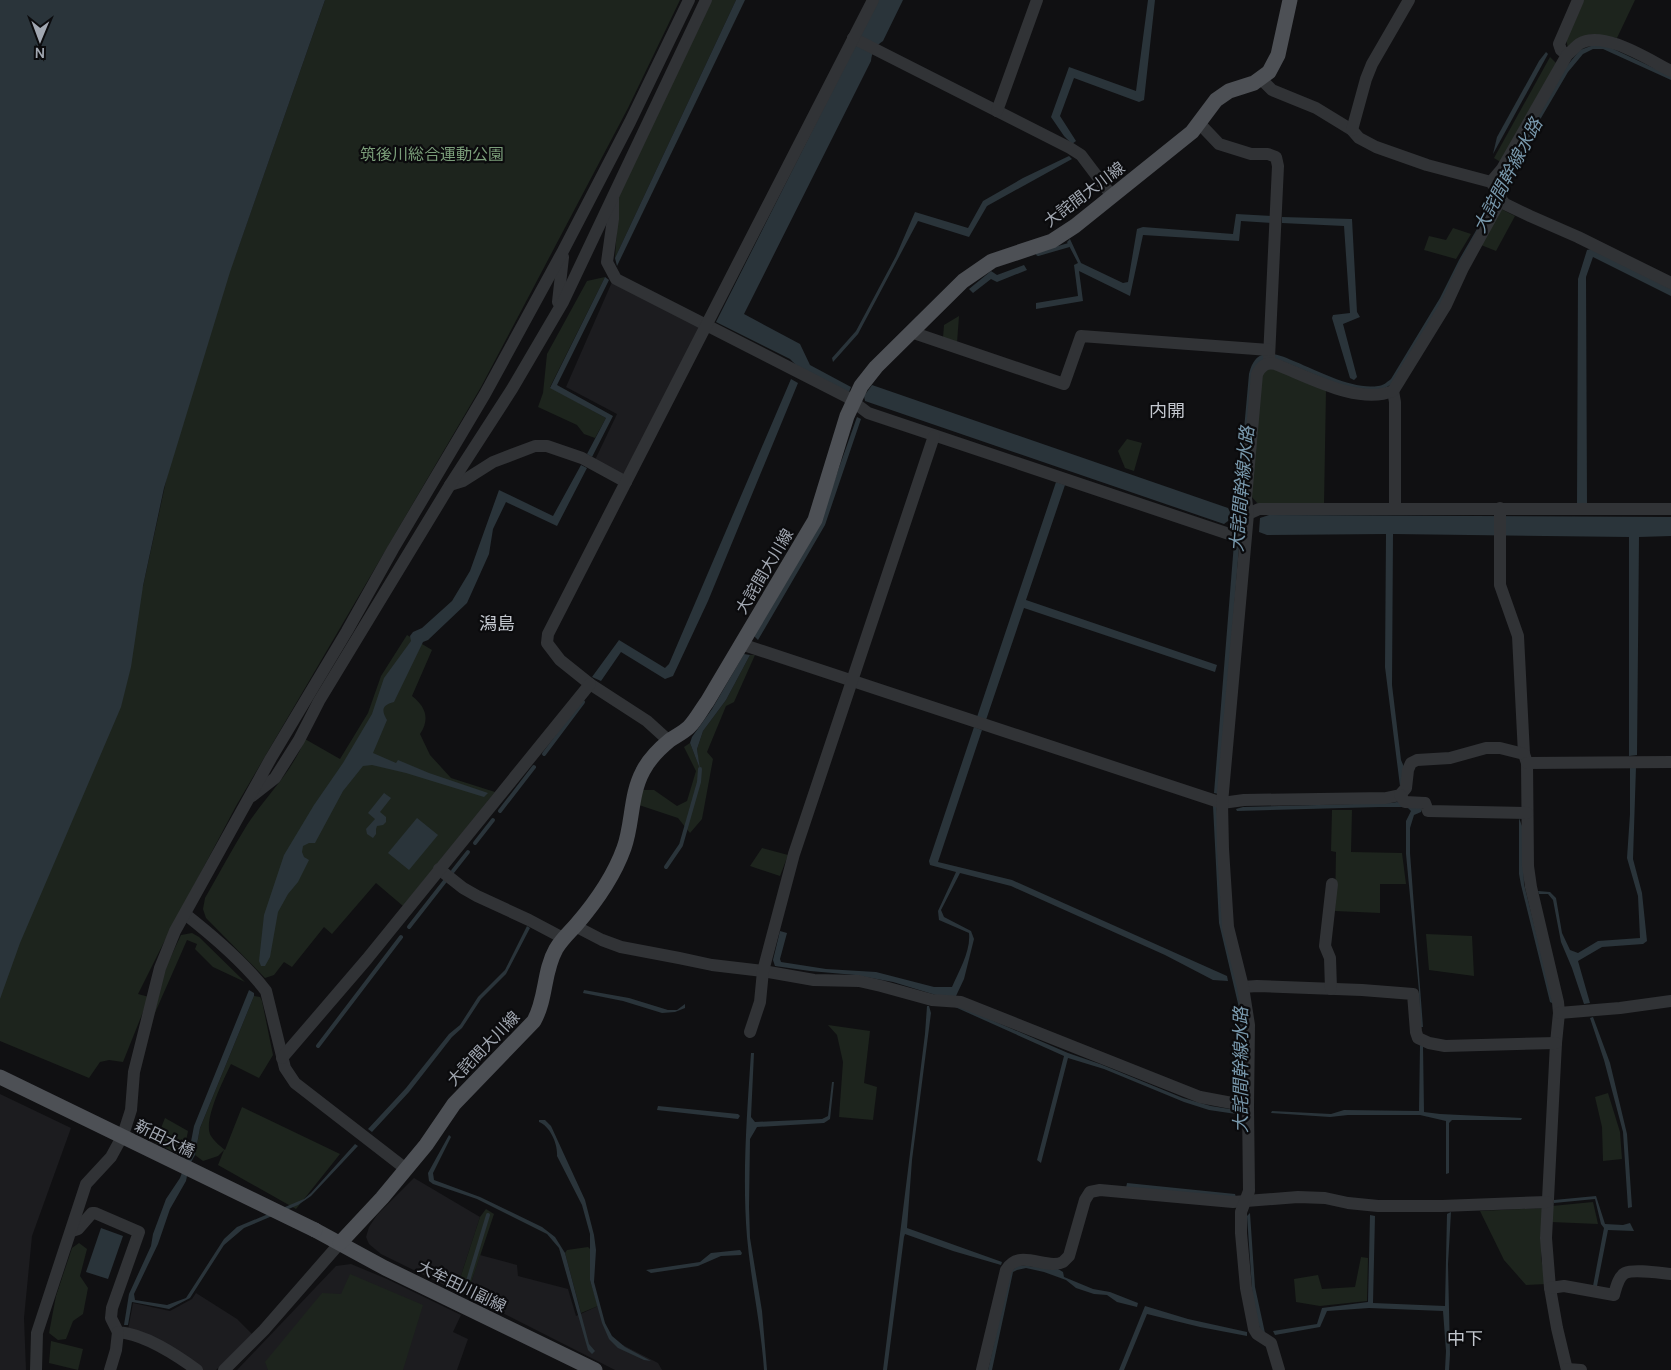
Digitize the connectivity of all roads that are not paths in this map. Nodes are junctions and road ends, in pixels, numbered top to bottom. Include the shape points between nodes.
1 (689, 0) edge
2 (706, 0) edge
3 (873, 0) edge
4 (1037, 0) edge
5 (1290, 0) edge
6 (1409, 0) edge
7 (1578, 0) edge
8 (853, 38) junction
9 (1567, 55) junction
10 (1671, 71) edge
11 (1260, 78) junction
12 (997, 111) junction
13 (1199, 122) junction
14 (1352, 130) junction
15 (610, 161) junction
16 (1497, 190) junction
17 (614, 192) junction
18 (1112, 196) junction
19 (563, 251) junction
20 (1671, 284) edge
21 (558, 309) junction
22 (706, 326) junction
23 (911, 332) junction
24 (1269, 356) junction
25 (1394, 390) junction
26 (853, 402) junction
27 (934, 436) junction
28 (626, 482) junction
29 (450, 485) junction
30 (1500, 508) junction
31 (1671, 508) edge
32 (1395, 509) junction
33 (1248, 514) junction
34 (1238, 536) junction
35 (741, 644) junction
36 (852, 680) junction
37 (590, 684) junction
38 (669, 741) junction
39 (1526, 759) junction
40 (1671, 762) edge
41 (1400, 795) junction
42 (250, 797) junction
43 (1218, 802) junction
44 (1527, 813) junction
45 (439, 869) junction
46 (1332, 884) dead end
47 (185, 914) junction
48 (575, 926) junction
49 (563, 938) junction
50 (763, 971) junction
51 (1243, 987) junction
52 (1331, 989) junction
53 (1671, 1001) edge
54 (1559, 1013) junction
55 (750, 1032) dead end
56 (1556, 1042) junction
57 (282, 1058) junction
58 (0, 1077) edge
59 (1242, 1105) junction
60 (406, 1169) junction
61 (1245, 1201) junction
62 (1547, 1202) junction
63 (315, 1230) joint
64 (72, 1231) junction
65 (340, 1243) junction
66 (1671, 1274) edge
67 (1550, 1288) junction
68 (118, 1332) junction
69 (36, 1370) edge
70 (110, 1370) edge
71 (197, 1370) edge
72 (224, 1370) edge
73 (596, 1370) edge
74 (982, 1370) edge
75 (1279, 1370) edge
76 (1567, 1370) edge
77 (1581, 1370) edge

1 - 15 street
2 - 17 street
3 - 8 street
4 - 12 street
5 - 11 main road, 大詫間大川線 via 1278,55 1269,72
6 - 14 street via 1372,64
7 - 9 street via 1559,44
8 - 12 street
8 - 22 street
9 - 10 street via 1580,44 1597,39 1614,43
9 - 16 street via 1502,169
11 - 13 main road, 大詫間大川線 via 1228,91 1216,100
11 - 14 street via 1272,90 1316,108
12 - 18 street via 1081,155
13 - 18 main road, 大詫間大川線 via 1192,132
13 - 24 street via 1219,144 1251,154 1276,157
14 - 16 street via 1376,147
15 - 17 street
15 - 19 street
16 - 20 street via 1505,204
16 - 25 street via 1446,305
17 - 21 street
17 - 22 street via 607,262 616,280
18 - 23 main road, 大詫間大川線 via 1052,241 992,261 963,281
19 - 21 street
19 - 42 street via 485,394
21 - 29 street via 512,389
22 - 26 street
22 - 28 street
23 - 24 street via 1064,384 1081,336
23 - 26 main road, 大詫間大川線 via 861,386
24 - 25 street via 1275,364 1342,390 1370,396
24 - 33 street via 1257,374 1246,498
25 - 32 street
26 - 27 street via 868,413
26 - 35 main road, 大詫間大川線 via 815,520
27 - 34 street
27 - 36 street
28 - 29 street via 582,458 547,446 535,446 493,462 463,481
28 - 37 street via 548,634 547,643 560,660
29 - 42 street via 275,778
30 - 31 street
30 - 32 street
30 - 39 street via 1500,585 1518,636
32 - 33 street via 1259,509
33 - 34 street
34 - 43 street
35 - 36 street
35 - 38 main road, 大詫間大川線 via 698,715 689,727
36 - 43 street
36 - 50 street via 794,854
37 - 38 street via 647,721
37 - 45 street
38 - 48 main road, 大詫間大川線 via 653,755 636,785 630,824 619,862
39 - 40 street
39 - 41 street via 1500,748 1486,748 1450,758 1417,760 1411,763 1406,788
39 - 44 street
41 - 43 street
41 - 44 street via 1405,802 1425,803 1428,811
42 - 47 street
43 - 51 street via 1228,927
44 - 54 street via 1531,887
45 - 49 street via 477,896
45 - 57 street
46 - 52 street via 1324,946 1330,958
47 - 57 street via 208,932 266,991
47 - 64 street via 160,968 134,1072 131,1110 123,1135 111,1157 86,1184
48 - 49 main road, 大詫間大川線
48 - 50 street via 621,947 712,966
49 - 60 main road, 大詫間大川線 via 549,965 544,996 534,1021 454,1104
50 - 55 street via 760,1002
50 - 59 street via 814,980 859,982 932,1000 966,1003 1200,1097
51 - 52 street
51 - 59 street via 1249,1025
52 - 56 street via 1413,994 1418,1038 1430,1043 1446,1046
53 - 54 street
54 - 56 street
56 - 62 street
57 - 60 street via 295,1083
58 - 63 main road, 新田大橋, bridge
59 - 61 street via 1249,1192
60 - 65 main road, 大詫間大川線
61 - 62 street via 1325,1198 1378,1206
61 - 74 street via 1100,1190 1090,1192 1069,1256 1056,1264 1025,1260 1009,1264
61 - 75 street via 1241,1212 1241,1233 1247,1296 1254,1329 1270,1344
62 - 67 street via 1546,1246
63 - 65 main road, 大牟田川副線
64 - 68 street via 95,1213 139,1232 112,1308 111,1318
64 - 69 street via 37,1333
65 - 72 street via 264,1330
65 - 73 main road, 大牟田川副線
66 - 67 street via 1625,1274 1618,1280 1614,1295 1564,1286
67 - 76 street
68 - 70 street
68 - 71 street via 157,1345
76 - 77 street

